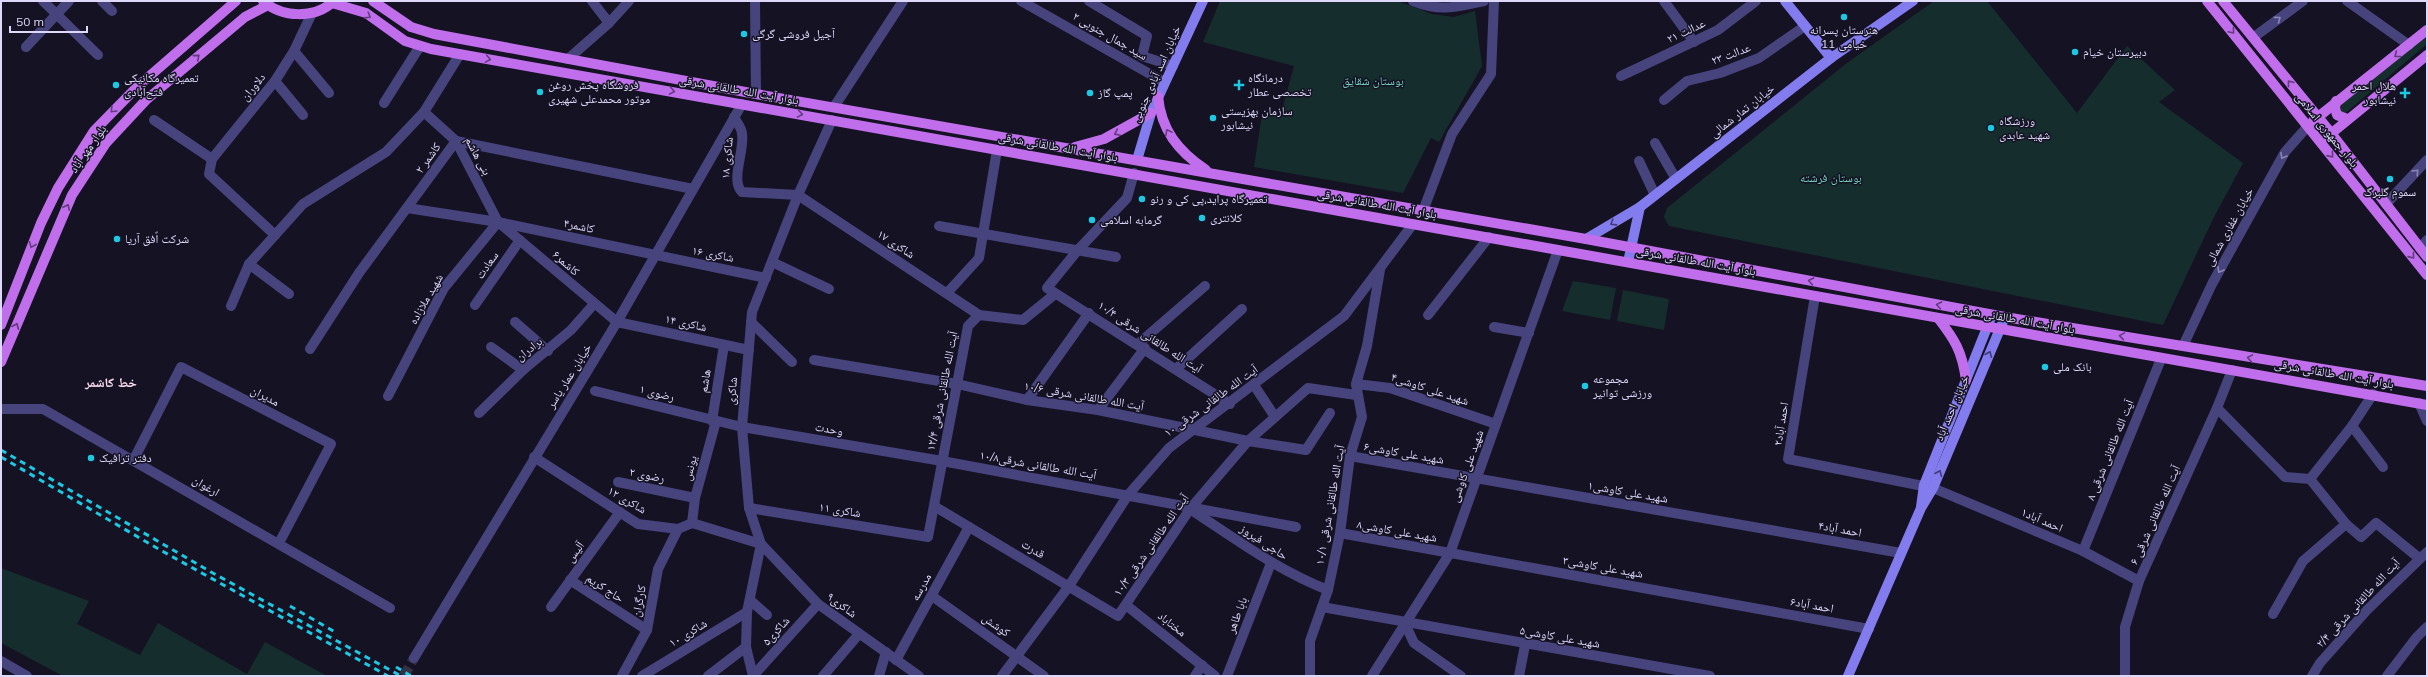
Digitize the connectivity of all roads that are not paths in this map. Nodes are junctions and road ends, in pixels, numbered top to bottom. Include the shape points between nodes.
1 (42, 1) edge
2 (69, 1) edge
3 (102, 1) edge
4 (236, 1) edge
5 (373, 1) edge
6 (592, 1) edge
7 (629, 1) edge
8 (755, 1) edge
9 (903, 1) edge
10 (1021, 1) edge
11 (1089, 1) edge
12 (1203, 1) edge
13 (1413, 1) edge
14 (1484, 1) edge
15 (1494, 1) edge
16 (1664, 1) edge
17 (1756, 1) edge
18 (1785, 1) edge
19 (1913, 1) edge
20 (2207, 1) edge
21 (2223, 1) edge
22 (2303, 1) edge
23 (2347, 1) edge
24 (333, 2) edge
25 (266, 3) edge
26 (112, 11) dead end
27 (312, 13) junction
28 (56, 14) junction
29 (610, 22) junction
30 (1805, 26) junction
31 (2427, 30) edge
32 (2254, 37) junction
33 (1694, 42) junction
34 (2409, 45) junction
35 (420, 46) junction
36 (26, 47) dead end
37 (294, 51) junction
38 (460, 54) junction
39 (98, 55) dead end
40 (1831, 58) junction
41 (2426, 58) edge
42 (568, 59) junction
43 (1173, 66) junction
44 (1621, 76) dead end
45 (275, 82) junction
46 (1164, 82) junction
47 (329, 92) dead end
48 (756, 94) junction
49 (1158, 96) junction
50 (1664, 100) dead end
51 (2336, 101) junction
52 (384, 103) dead end
53 (742, 104) junction
54 (834, 108) junction
55 (424, 112) junction
56 (1151, 113) junction
57 (303, 115) dead end
58 (734, 117) junction
59 (2317, 118) junction
60 (2347, 119) junction
61 (154, 120) dead end
62 (832, 120) junction
63 (2308, 126) junction
64 (2331, 133) junction
65 (456, 141) junction
66 (1655, 143) dead end
67 (2321, 143) junction
68 (1071, 148) junction
69 (997, 150) junction
70 (212, 158) junction
71 (1137, 160) junction
72 (2427, 160) edge
73 (1639, 161) dead end
74 (1134, 173) junction
75 (1210, 173) junction
76 (1676, 179) junction
77 (693, 189) junction
78 (1655, 195) junction
79 (798, 196) junction
80 (2386, 204) junction
81 (1640, 207) junction
82 (407, 208) junction
83 (1423, 211) junction
84 (498, 222) junction
85 (1413, 224) junction
86 (939, 226) dead end
87 (984, 234) junction
88 (275, 235) junction
89 (1489, 237) junction
90 (1586, 239) junction
91 (520, 240) junction
92 (2423, 244) edge
93 (1631, 247) junction
94 (1077, 250) junction
95 (1558, 250) junction
96 (655, 256) junction
97 (1116, 257) dead end
98 (2427, 257) edge
99 (772, 262) junction
100 (1628, 262) junction
101 (249, 264) junction
102 (1380, 268) junction
103 (2427, 275) edge
104 (766, 278) junction
105 (1205, 286) dead end
106 (829, 289) dead end
107 (948, 292) junction
108 (289, 294) dead end
109 (1055, 294) junction
110 (1815, 296) junction
111 (594, 304) junction
112 (475, 305) dead end
113 (231, 306) dead end
114 (1242, 309) dead end
115 (1089, 313) junction
116 (979, 315) junction
117 (1428, 315) dead end
118 (1992, 315) junction
119 (2005, 317) junction
120 (1938, 318) junction
121 (515, 322) dead end
122 (617, 322) junction
123 (751, 322) junction
124 (1, 325) edge
125 (1494, 327) dead end
126 (1986, 328) junction
127 (1999, 330) junction
128 (1529, 332) junction
129 (724, 345) junction
130 (1142, 346) junction
131 (2183, 346) junction
132 (491, 347) dead end
133 (310, 348) dead end
134 (749, 350) junction
135 (548, 351) junction
136 (2161, 359) junction
137 (814, 360) dead end
138 (1, 362) edge
139 (792, 362) dead end
140 (1176, 369) junction
141 (523, 370) junction
142 (2232, 370) junction
143 (2427, 378) edge
144 (1966, 380) junction
145 (957, 384) junction
146 (1356, 384) junction
147 (2422, 385) edge
148 (1254, 386) junction
149 (595, 391) dead end
150 (2373, 394) junction
151 (1356, 395) junction
152 (388, 396) dead end
153 (1027, 400) junction
154 (1230, 404) junction
155 (2423, 404) edge
156 (2217, 408) junction
157 (1, 409) edge
158 (1098, 410) junction
159 (479, 413) dead end
160 (1330, 413) dead end
161 (1276, 417) junction
162 (714, 421) junction
163 (2427, 421) edge
164 (1496, 424) junction
165 (2352, 426) junction
166 (742, 427) junction
167 (1191, 430) junction
168 (1248, 441) junction
169 (1350, 456) junction
170 (534, 457) junction
171 (134, 459) junction
172 (942, 461) junction
173 (2382, 467) dead end
174 (1477, 479) junction
175 (2310, 479) junction
176 (618, 482) dead end
177 (1928, 487) junction
178 (1128, 495) junction
179 (696, 498) junction
180 (934, 506) junction
181 (749, 508) junction
182 (1190, 509) junction
183 (620, 512) junction
184 (692, 523) junction
185 (2346, 524) junction
186 (969, 527) junction
187 (1296, 527) dead end
188 (678, 529) junction
189 (1774, 531) joint
190 (1340, 534) junction
191 (928, 537) joint
192 (279, 543) junction
193 (761, 544) junction
194 (2083, 551) junction
195 (1450, 553) junction
196 (1901, 553) junction
197 (2423, 555) edge
198 (1271, 563) junction
199 (570, 580) junction
200 (2139, 581) junction
201 (1069, 586) junction
202 (1328, 590) junction
203 (932, 596) junction
204 (750, 600) junction
205 (818, 604) junction
206 (1126, 605) junction
207 (551, 607) dead end
208 (1322, 607) junction
209 (1751, 607) joint
210 (390, 608) dead end
211 (747, 612) junction
212 (2273, 614) dead end
213 (767, 615) dead end
214 (1118, 616) joint
215 (1405, 624) junction
216 (2427, 627) edge
217 (1869, 629) junction
218 (646, 630) junction
219 (859, 634) junction
220 (1524, 645) junction
221 (746, 647) junction
222 (886, 652) junction
223 (1016, 655) junction
224 (414, 658) tunnel mouth
225 (896, 660) junction
226 (1, 661) edge
227 (1202, 664) junction
228 (27, 676) edge
229 (622, 676) edge
230 (642, 676) edge
231 (708, 676) edge
232 (753, 676) edge
233 (823, 676) edge
234 (879, 676) edge
235 (919, 676) edge
236 (1002, 676) edge
237 (1044, 676) edge
238 (1195, 676) edge
239 (1215, 676) edge
240 (1227, 676) edge
241 (1310, 676) edge
242 (1372, 676) edge
243 (1461, 676) edge
244 (1518, 676) edge
245 (1710, 676) edge
246 (1848, 676) edge
247 (2124, 676) edge
248 (2312, 676) edge
249 (2387, 676) edge

1 - 28 street
2 - 28 street
3 - 26 street
4 -> 124 main road, بلوار مهر آباد via 138,87 94,131 58,188 41,223
5 - 42 main road, بلوار آیت الله طالقانی شرقی via 411,27 434,34
6 - 29 street
7 - 29 street
8 - 48 street
9 - 54 street
10 - 46 street, سید جمال جنوبی ۲
11 - 43 street via 1147,36 1142,56
12 - 43 main road, خیابان اسد آبادی جنوبی
13 - 14 street via 1430,8 1453,8
15 - 83 street via 1491,74 1452,134
16 - 33 street
17 - 33 street, عدالت ۲۱ via 1718,30
18 - 30 main road
19 - 40 main road, خیابان تمار شمالی
20 -> 63 main road, بلوار جمهوری اسلامی
21 - 32 main road, بلوار جمهوری اسلامی
32 -> 22 street
23 - 34 street
24 - 27 main road
24 -> 35 main road, بلوار آیت الله طالقانی شرقی via 366,13 405,41
25 - 27 main road via 282,12
138 -> 25 main road, بلوار مهر آباد via 72,195 106,143 146,100 245,16
27 - 37 street, دلاوران
28 - 36 street
28 - 39 street
29 - 42 street
30 - 40 main road
30 - 50 street, عدالت ۲۳ via 1759,58 1720,73 1687,81
31 - 34 main road
59 -> 32 main road, بلوار جمهوری اسلامی
33 - 44 street, عدالت ۲۱
34 -> 51 main road
35 - 38 main road, بلوار آیت الله طالقانی شرقی
35 - 52 street
37 - 45 street, دلاوران
37 - 47 street
38 -> 53 main road, بلوار آیت الله طالقانی شرقی
38 - 55 street
40 - 76 main road, خیابان تمار شمالی
41 - 60 main road
42 - 48 main road, بلوار آیت الله طالقانی شرقی
43 - 46 main road, خیابان اسد آبادی جنوبی
45 - 57 street
45 - 70 street, دلاوران
46 - 49 main road, خیابان اسد آبادی جنوبی
48 - 54 main road, بلوار آیت الله طالقانی شرقی
49 - 56 main road, خیابان اسد آبادی جنوبی
75 -> 49 main road via 1182,152 1173,140 1160,113
51 - 59 main road
51 - 60 main road via 2337,114
53 - 58 street, خیابان عمار یاسر
53 -> 62 main road, بلوار آیت الله طالقانی شرقی
54 - 68 main road, بلوار آیت الله طالقانی شرقی
55 - 65 street, بنی هاشم
55 - 88 street via 386,152 303,204
56 -> 68 main road via 1104,139
56 - 71 main road, خیابان اسد آبادی جنوبی
58 - 77 street, خیابان عمار یاسر
58 - 79 street, شاکری ۱۸ via 742,133 737,179 740,190 754,194
59 - 63 main road
59 - 64 main road, بلوار جمهوری اسلامی
60 - 64 main road
61 - 70 street
62 - 69 main road, بلوار آیت الله طالقانی شرقی
62 - 79 street, شاکری
63 - 67 main road, بلوار جمهوری اسلامی
63 -> 131 street, خیابان غفاری شمالی via 2285,152 2212,284
64 - 67 main road
64 - 80 main road, بلوار جمهوری اسلامی
65 - 77 street, کاشمر ۲
65 - 82 street, کاشمر ۲
65 - 84 street, بنی هاشم
66 - 76 street
67 -> 103 main road, بلوار جمهوری اسلامی
68 - 71 main road, بلوار آیت الله طالقانی شرقی
69 - 74 main road, بلوار آیت الله طالقانی شرقی
69 - 87 street
70 - 88 street, دلاوران via 209,174
71 - 74 main road
71 - 75 main road, بلوار آیت الله طالقانی شرقی
80 -> 72 street
73 - 78 street
74 - 85 main road, بلوار آیت الله طالقانی شرقی
74 - 94 street via 1127,198
75 - 83 main road, بلوار آیت الله طالقانی شرقی
76 - 78 main road, خیابان تمار شمالی
77 - 96 street, خیابان عمار یاسر
78 - 81 main road, خیابان تمار شمالی
79 - 99 street, شاکری
79 - 107 street, شاکری ۱۷
80 - 92 main road, بلوار جمهوری اسلامی
81 -> 90 main road, خیابان تمار شمالی
81 - 93 main road
82 - 84 street, کاشمر۴
82 - 133 street, کاشمر ۲ via 359,273
83 - 90 main road, بلوار آیت الله طالقانی شرقی
84 - 91 street, کاشمر۶
84 - 96 street, کاشمر۴
84 - 152 street, شهید ملازاده via 444,288
85 - 89 main road, بلوار آیت الله طالقانی شرقی
85 - 102 street, آیت الله طالقانی شرقی ۱۰
86 - 87 street
87 - 94 street
87 - 107 street via 979,258
88 - 101 street
89 - 95 main road, بلوار آیت الله طالقانی شرقی
89 - 117 street
90 - 93 main road, بلوار آیت الله طالقانی شرقی
91 - 111 street, کاشمر۶
91 - 112 street, سعادت
92 - 98 main road, بلوار جمهوری اسلامی
93 - 100 main road
118 -> 93 main road, بلوار آیت الله طالقانی شرقی
94 - 97 street
94 - 109 street via 1047,288
95 - 100 main road, بلوار آیت الله طالقانی شرقی
95 - 128 street, شهید علی کاوشی
96 - 104 street, شاکری ۱۶
96 - 122 street, خیابان عمار یاسر
99 - 104 street, شاکری
99 - 106 street
100 - 110 main road, بلوار آیت الله طالقانی شرقی
101 - 108 street
101 - 113 street
102 - 146 street, آیت الله طالقانی شرقی ۱۰/۱ via 1367,346
102 - 148 street, آیت الله طالقانی شرقی ۱۰ via 1344,316
104 - 123 street, شاکری via 752,312
105 - 130 street
107 - 116 street, شاکری ۱۷
109 - 115 street, آیت الله طالقانی شرقی ۱۰/۴
109 - 116 street via 1023,320
110 - 120 main road, بلوار آیت الله طالقانی شرقی
110 - 177 street, احمد آباد۲ via 1788,458
111 - 122 street, کاشمر۶
111 - 135 street, برادران
114 - 140 street
115 - 130 street, آیت الله طالقانی شرقی ۱۰/۴
115 - 153 street
116 - 145 street, آیت الله طالقانی شرقی ۱۲/۴ via 968,326
118 - 119 main road, بلوار آیت الله طالقانی شرقی
118 - 126 main road, خیابان احمد آباد
119 - 127 main road, خیابان احمد آباد
131 -> 119 main road, بلوار آیت الله طالقانی شرقی
120 - 126 main road, بلوار آیت الله طالقانی شرقی
120 - 144 main road via 1963,356
121 - 135 street
122 - 129 street, شاکری ۱۴
122 - 170 street, خیابان عمار یاسر
123 - 134 street, شاکری
123 - 139 street
125 - 128 street
126 - 127 main road, بلوار آیت الله طالقانی شرقی
126 - 144 main road, خیابان احمد آباد
127 - 136 main road, بلوار آیت الله طالقانی شرقی
177 -> 127 main road, خیابان احمد آباد
128 - 164 street, شهید علی کاوشی
129 - 134 street, شاکری ۱۴
129 - 162 street, هاشم
130 - 140 street, آیت الله طالقانی شرقی ۱۰/۴
130 - 158 street
147 -> 131 main road, بلوار آیت الله طالقانی شرقی
132 - 141 street
134 - 166 street, شاکری
135 - 141 street, برادران
136 - 142 main road, بلوار آیت الله طالقانی شرقی
136 - 194 street, آیت الله طالقانی شرقی ۸
137 - 145 street, آیت الله طالقانی شرقی ۱۰/۶
140 - 154 street, آیت الله طالقانی شرقی ۱۰/۴
141 - 159 street, برادران
142 - 150 main road, بلوار آیت الله طالقانی شرقی
142 - 156 street, آیت الله طالقانی شرقی ۶
143 - 147 main road
144 - 177 main road, خیابان احمد آباد
145 - 153 street, آیت الله طالقانی شرقی ۱۰/۶
145 - 172 street, آیت الله طالقانی شرقی ۱۲/۴
146 - 151 street, آیت الله طالقانی شرقی ۱۰/۱
146 - 164 street, شهید علی کاوشی۴ via 1390,388
148 - 154 street, آیت الله طالقانی شرقی ۱۰
148 - 161 street
149 - 162 street, رضوی ۱
150 - 155 main road, بلوار آیت الله طالقانی شرقی
150 - 165 street
151 - 161 street, آیت الله طالقانی شرقی ۱۰/۳ via 1308,388
151 - 169 street, آیت الله طالقانی شرقی ۱۰/۱ via 1362,417
153 - 158 street, آیت الله طالقانی شرقی ۱۰/۶
154 - 167 street, آیت الله طالقانی شرقی ۱۰
155 - 163 street
156 - 175 street via 2285,477
156 - 200 street, آیت الله طالقانی شرقی ۶
157 - 171 street, ارغوان via 43,409
158 - 167 street, آیت الله طالقانی شرقی ۱۰/۶
160 - 168 street, آیت الله طالقانی شرقی ۱۰/۶ via 1306,450
161 - 168 street, آیت الله طالقانی شرقی ۱۰/۳
162 - 166 street, وحدت
162 - 179 street, یونس
164 - 174 street, شهید علی کاوشی
165 - 173 street
165 - 175 street
166 - 172 street, وحدت
166 - 181 street, شاکری
167 - 168 street, آیت الله طالقانی شرقی ۱۰/۶
167 - 178 street, آیت الله طالقانی شرقی ۱۰ via 1169,448
168 - 182 street, آیت الله طالقانی شرقی ۱۰/۳
169 - 174 street, شهید علی کاوشی۶
169 - 190 street, آیت الله طالقانی شرقی ۱۰/۱
170 - 183 street, شاکری ۱۲
170 - 224 street, خیابان عمار یاسر
171 - 192 street, ارغوان
171 - 192 street, مدیران via 180,367 331,444
172 - 178 street, آیت الله طالقانی شرقی۱۰/۸
172 - 180 street, آیت الله طالقانی شرقی ۱۲/۴
174 - 189 street, شهید علی کاوشی۱
174 - 195 street, شهید علی کاوشی
175 - 185 street
176 - 179 street, رضوی ۲
177 - 194 street, احمد آباد۱
177 - 196 main road, خیابان احمد آباد
178 - 182 street, آیت الله طالقانی شرقی۱۰/۸
178 - 201 street, آیت الله طالقانی شرقی ۱۰
179 - 184 street, یونس
180 - 186 street, قدرت
180 - 191 street, آیت الله طالقانی شرقی ۱۲/۴
181 - 191 street, شاکری ۱۱
181 - 193 street, شاکری
182 - 187 street, آیت الله طالقانی شرقی۱۰/۸
182 - 198 street, حاجی فیروز
182 - 206 street, آیت الله طالقانی شرقی ۱۰/۳
183 - 188 street, شاکری ۱۲ via 638,524
183 - 199 street, آلیس
184 - 188 street
184 - 193 street
185 - 197 street via 2362,537 2376,523
185 - 212 street via 2303,561
186 - 201 street, قدرت
186 - 203 street, مدرسه
188 - 218 street, کارگران via 658,569
189 - 196 street, احمد آباد۴
190 - 195 street, شهید علی کاوشی۸
190 - 202 street, آیت الله طالقانی شرقی ۱۰/۱
192 - 210 street, ارغوان
193 - 204 street, شاکری
193 - 205 street, شاکری۹
194 - 200 street, احمد آباد۱
195 - 209 street, شهید علی کاوشی۳
195 - 215 street, شهید علی کاوشی
196 - 217 main road, خیابان احمد آباد
197 - 248 street, آیت الله طالقانی شرقی ۲/۴ via 2367,610 2320,663
198 - 202 street, حاجی فیروز
198 - 240 street, بابا طاهر
199 - 207 street, آلیس
199 - 218 street, حاج کریم
200 - 247 street, آیت الله طالقانی شرقی ۶ via 2125,627
201 - 214 street, قدرت
201 - 223 street, آیت الله طالقانی شرقی ۱۰
202 - 208 street, آیت الله طالقانی شرقی ۱۰/۱
203 - 223 street, کوشش
203 - 225 street, مدرسه
204 - 211 street, شاکری
204 - 213 street
205 - 219 street, شاکری۹
205 - 232 street, شاکری۵
206 - 214 street, آیت الله طالقانی شرقی ۱۰/۳
206 - 227 street, مختاباد
208 - 215 street, شهید علی کاوشی۵
208 - 241 street, آیت الله طالقانی شرقی ۱۰/۱ via 1310,642
209 - 217 street, احمد آباد۶
211 - 221 street, شاکری
211 - 230 street, شاکری ۱۰
215 - 220 street, شهید علی کاوشی۵
215 - 242 street, شهید علی کاوشی
215 - 243 street via 1414,643
216 - 249 street
217 - 246 main road, خیابان احمد آباد
218 - 229 street, کارگران
219 - 222 street, شاکری۹
219 - 233 street
220 - 244 street
220 - 245 street, شهید علی کاوشی۵
221 - 231 street
221 - 232 street, شاکری
222 - 225 street, شاکری۹
222 - 234 street
223 - 236 street, آیت الله طالقانی شرقی ۱۰
223 - 237 street, کوشش
225 - 235 street, شاکری۹
226 - 228 street
227 - 238 street
227 - 239 street, مختاباد

